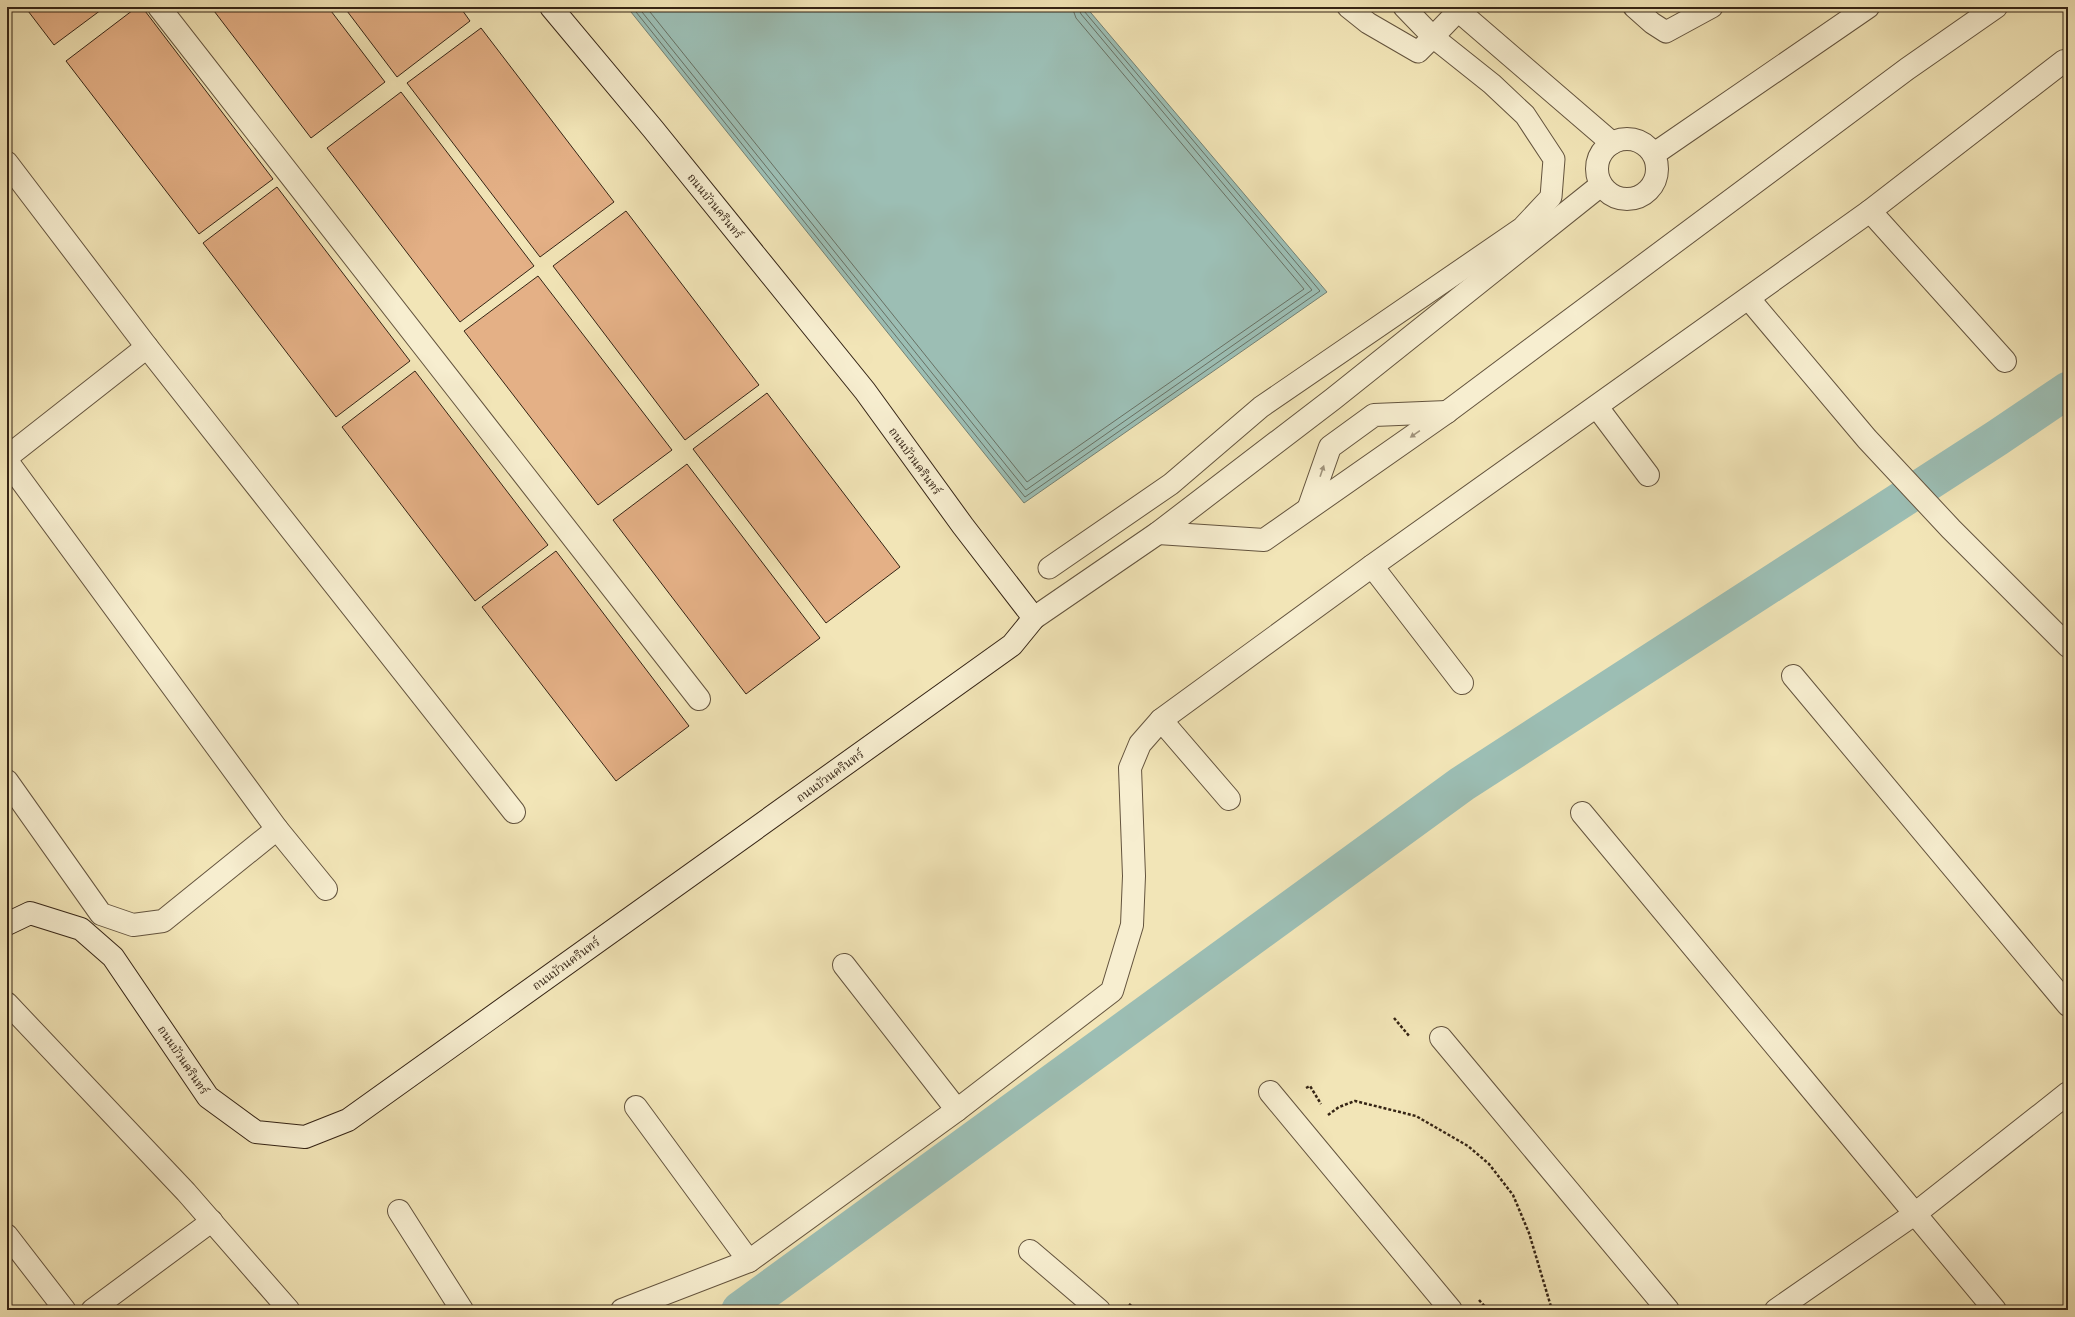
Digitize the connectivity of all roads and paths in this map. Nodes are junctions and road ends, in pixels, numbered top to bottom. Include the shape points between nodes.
1 (159, 7) edge
2 (551, 7) edge
3 (1348, 7) edge
4 (1404, 7) edge
5 (1634, 7) edge
6 (1712, 7) edge
7 (1868, 7) edge
8 (1996, 7) edge
9 (1456, 9) edge
10 (1433, 37) junction
11 (2068, 66) edge
12 (1612, 143) junction
13 (1654, 154) junction
14 (7, 163) edge
15 (1601, 185) junction
16 (1870, 211) junction
17 (1749, 299) junction
18 (148, 346) junction
19 (2005, 361) dead end
20 (1597, 407) junction
21 (1447, 412) junction
22 (7, 457) edge
23 (7, 461) edge
24 (1648, 475) dead end
25 (1309, 507) junction
26 (1158, 533) junction
27 (1372, 566) junction
28 (1049, 568) dead end
29 (1034, 618) junction
30 (2068, 646) edge
31 (1793, 676) dead end
32 (1462, 684) dead end
33 (699, 699) dead end
34 (1162, 720) junction
35 (7, 780) edge
36 (1229, 799) dead end
37 (514, 812) dead end
38 (1582, 813) dead end
39 (277, 829) junction
40 (326, 889) dead end
41 (7, 924) edge
42 (844, 965) dead end
43 (7, 1003) edge
44 (2068, 1005) edge
45 (1441, 1038) dead end
46 (2068, 1093) edge
47 (1275, 1098) joint
48 (636, 1107) dead end
49 (957, 1110) junction
50 (399, 1211) dead end
51 (1916, 1213) junction
52 (212, 1221) junction
53 (7, 1234) edge
54 (1030, 1251) dead end
55 (750, 1261) junction
56 (65, 1310) edge
57 (92, 1310) edge
58 (289, 1310) edge
59 (462, 1310) edge
60 (622, 1310) edge
61 (1098, 1310) edge
62 (1451, 1310) edge
63 (1552, 1310) edge
64 (1668, 1310) edge
65 (1776, 1310) edge
66 (1995, 1310) edge

1 - 33 street
2 - 29 street, ถนนบัวนครินทร์ via 865,391 963,526
3 - 10 lane via 1368,23 1418,52
4 - 10 lane
5 - 6 lane via 1652,24 1666,32
7 - 13 street
8 - 21 street via 1907,69
9 - 10 lane
9 - 12 street
10 - 28 lane via 1492,84 1525,115 1554,159 1551,197 1522,228 1261,407 1171,484
11 - 16 street via 2064,62
12 - 13 street via 1623,139 1635,140 1646,145
12 - 15 street via 1603,150 1597,162
13 - 15 street via 1658,166 1657,177 1652,188 1643,196 1631,200 1619,199 1608,194
14 - 18 street
15 - 26 street via 1333,399
16 - 17 street
16 - 19 street
17 - 20 street
17 - 30 street via 1867,439
18 - 22 street
18 - 37 street
20 - 24 street
20 - 27 street
21 -> 25 street
25 -> 21 street via 1330,448 1374,415
23 - 39 street
25 - 26 street via 1264,540
26 - 29 street
27 - 32 street
27 - 34 street
29 - 41 street, ถนนบัวนครินทร์ via 1012,645 348,1120 305,1137 256,1132 208,1097 113,957 81,929 30,913
31 - 44 street
34 - 36 street
34 - 49 street via 1140,744 1130,768 1134,876 1132,924 1112,991
35 - 39 street via 101,914 133,925 163,921
38 - 51 street
39 - 40 street
42 - 49 street
43 - 52 lane
45 - 64 street
46 - 51 street
47 - 62 street
47 - 63 path via 1310,1086 1328,1115 1339,1107 1355,1101 1383,1106 1416,1116 1468,1146 1490,1164 1513,1195 1528,1233
48 - 55 street
49 - 55 street
50 - 59 street
51 - 65 street
51 - 66 street
52 - 57 lane
52 - 58 lane
53 - 56 lane
54 - 61 street
55 - 60 street

